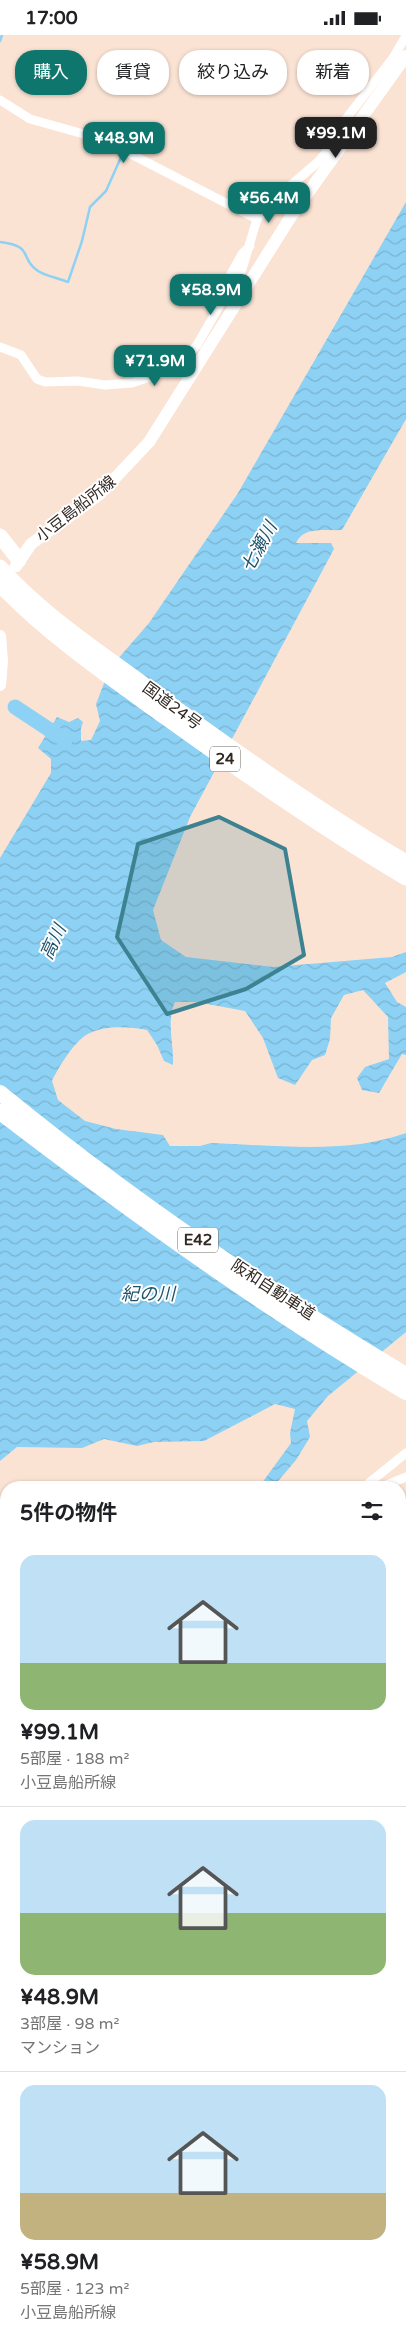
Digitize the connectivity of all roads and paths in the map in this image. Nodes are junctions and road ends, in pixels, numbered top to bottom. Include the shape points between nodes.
1 (406, 36) edge
2 (406, 56) edge
3 (0, 99) edge
4 (351, 133) junction
5 (310, 169) junction
6 (257, 219) junction
7 (250, 246) junction
8 (241, 294) junction
9 (0, 347) edge
10 (0, 536) edge
11 (18, 563) joint
12 (0, 567) edge
13 (0, 585) edge
14 (55, 626) junction
15 (0, 635) edge
16 (0, 685) edge
17 (406, 862) edge
18 (406, 878) edge
19 (0, 1093) edge
20 (0, 1112) edge
21 (406, 1375) edge
22 (406, 1393) edge
23 (406, 1453) edge
24 (371, 1481) edge

1 - 5 street
2 - 4 main road, 小豆島船所線
3 - 6 street via 30,119 91,136 121,149
4 - 5 street via 339,137
4 - 8 main road, 小豆島船所線
5 - 6 street
6 - 7 street
7 - 8 street via 237,286
7 - 9 street via 226,283 224,298 197,345 178,365 161,373 132,383 45,382 37,379 21,355
8 - 11 main road, 小豆島船所線 via 149,441 100,494 31,544
10 - 11 highway
12 - 14 highway, 国道24号 / 24
13 - 14 highway, 国道24号 / 24 via 18,604
14 - 17 highway, 国道24号 / 24 via 247,761
14 - 18 highway, 国道24号 / 24 via 210,749
15 - 16 main road
19 - 21 highway, 阪和自動車道 / E42 via 185,1231 274,1292
20 - 22 highway, 阪和自動車道 / E42 via 184,1248
23 - 24 street

